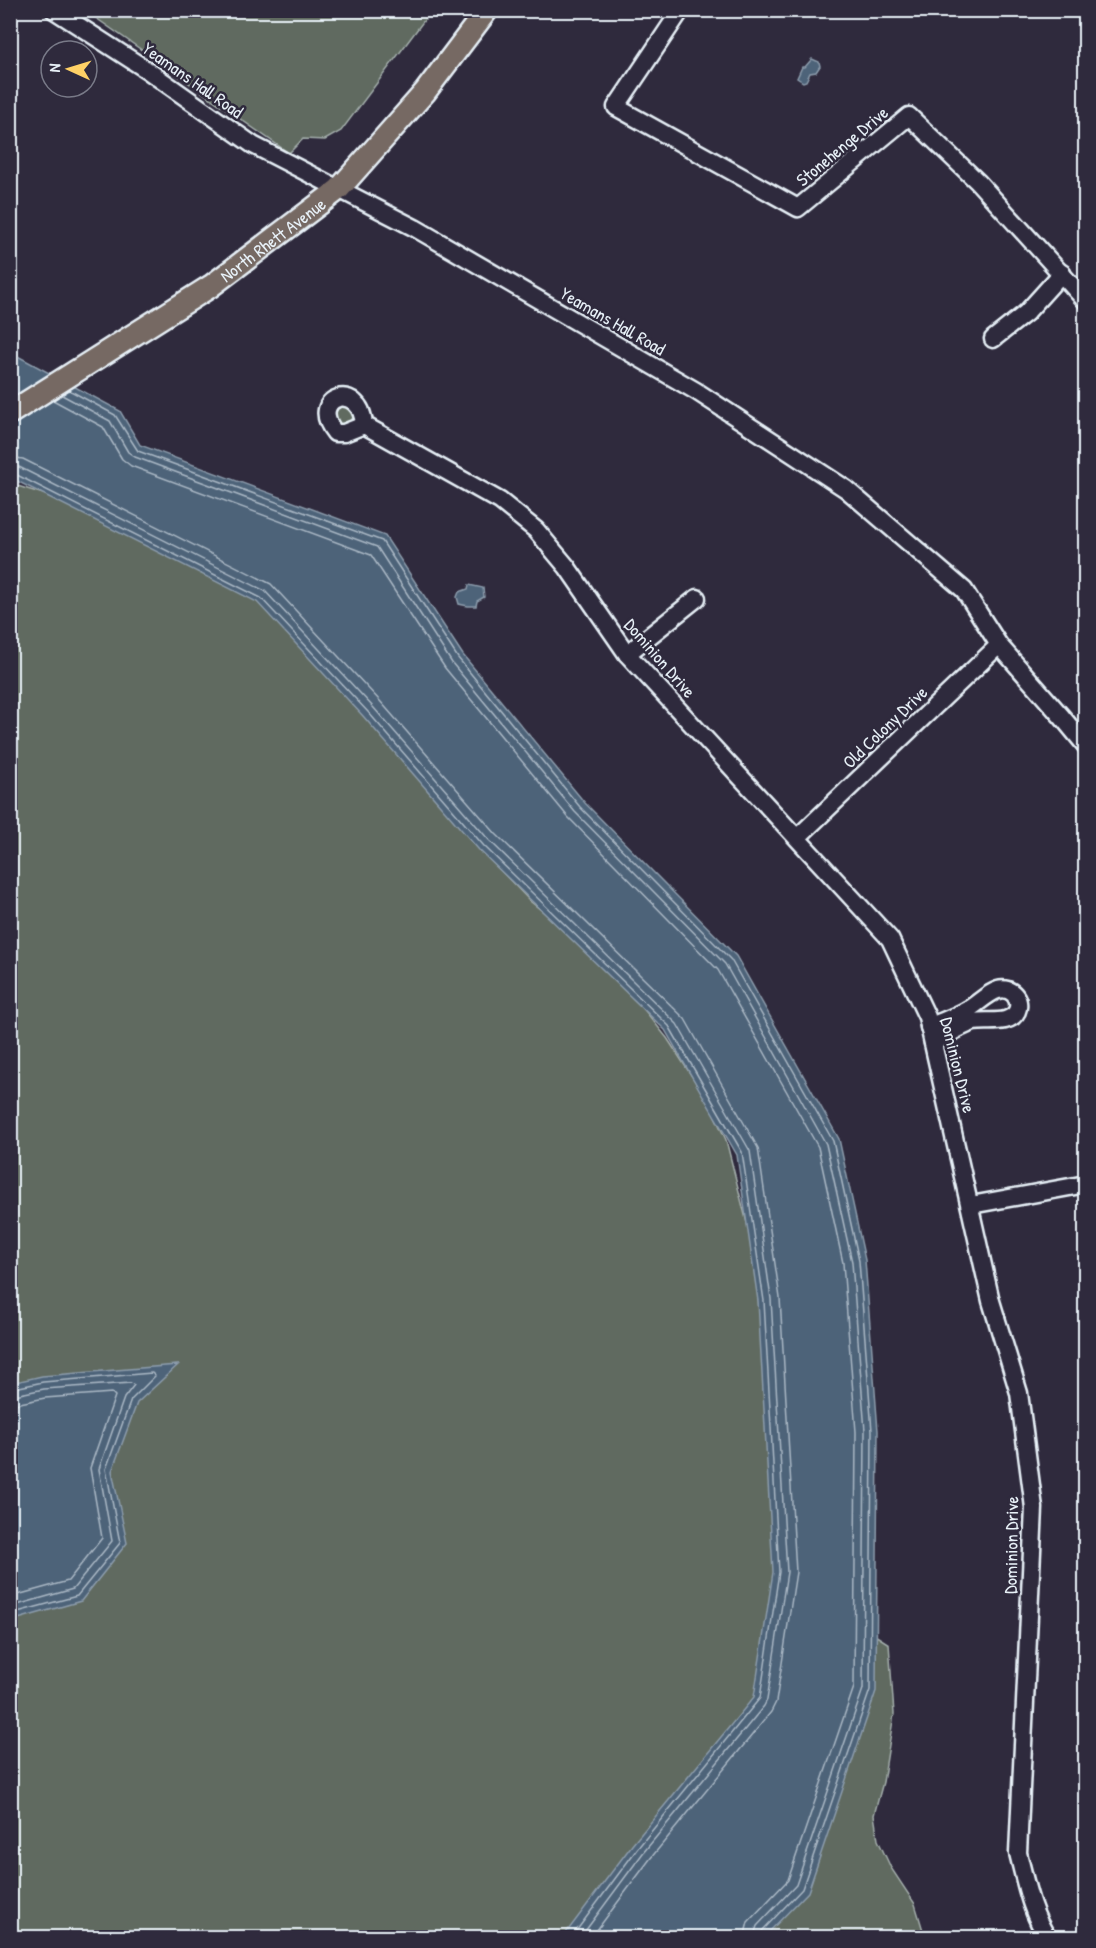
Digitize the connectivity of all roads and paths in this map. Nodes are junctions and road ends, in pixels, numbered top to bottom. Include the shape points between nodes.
1 (54, 10) edge
2 (487, 10) edge
3 (681, 10) edge
4 (339, 189) junction
5 (1062, 273) junction
6 (1086, 301) edge
7 (993, 339) dead end
8 (10, 413) edge
9 (363, 425) dead end
10 (697, 598) dead end
11 (999, 645) junction
12 (627, 654) junction
13 (1086, 746) edge
14 (798, 837) junction
15 (971, 1016) dead end
16 (931, 1035) junction
17 (1086, 1184) edge
18 (971, 1205) junction
19 (1048, 1938) edge

1 - 4 street, Yeamans Hall Road via 253,145
2 - 4 main road, North Rhett Avenue via 425,92
3 - 5 street, Stonehenge Drive via 616,107 798,208 909,116 978,182
4 - 8 main road, North Rhett Avenue via 211,286
4 - 11 street, Yeamans Hall Road via 415,228 696,391 846,489 964,590
5 - 6 street, Stonehenge Drive
5 - 7 street via 1026,313
9 - 12 street, Dominion Drive via 500,501 536,530 567,567
10 - 12 street
11 - 13 street, Yeamans Hall Road
11 - 14 street, Old Colony Drive
12 - 14 street, Dominion Drive
14 - 16 street, Dominion Drive via 890,939 927,1017
15 - 16 street
16 - 18 street, Dominion Drive
17 - 18 street
18 - 19 street, Dominion Drive via 991,1301 1019,1393 1034,1509 1018,1853 1030,1899

